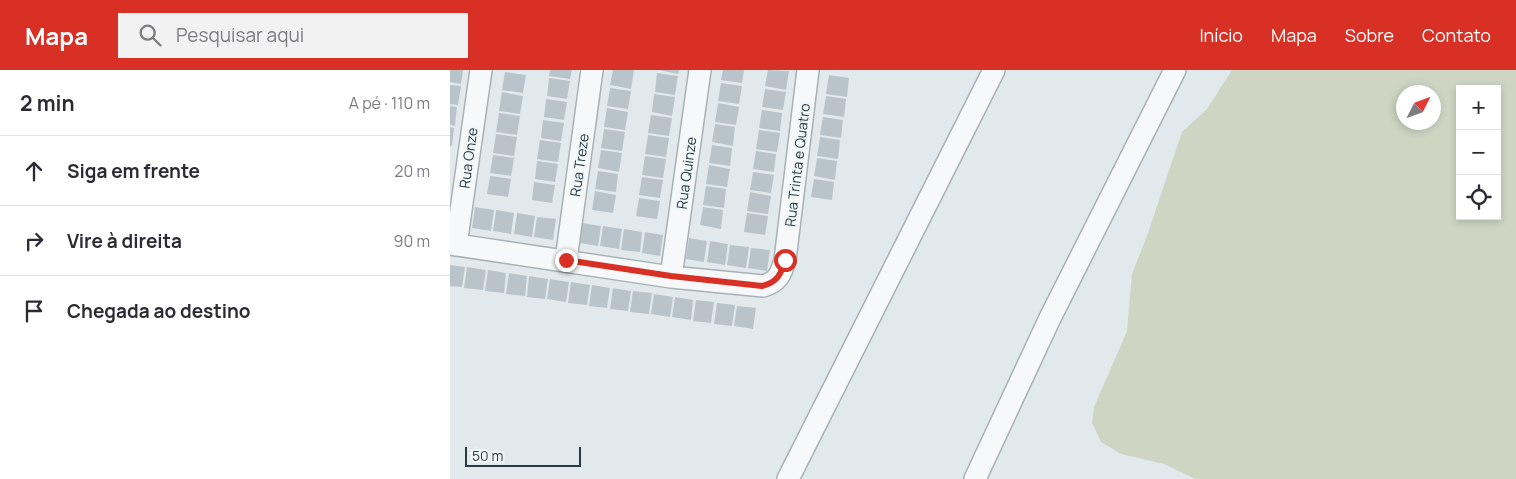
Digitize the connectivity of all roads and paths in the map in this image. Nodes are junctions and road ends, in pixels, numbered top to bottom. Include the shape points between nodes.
1 (481, 70) edge
2 (592, 70) edge
3 (700, 70) edge
4 (808, 70) edge
5 (994, 70) edge
6 (1175, 70) edge
7 (453, 245) edge
8 (566, 260) junction
9 (671, 276) junction
10 (788, 479) edge
11 (975, 479) edge

1 - 7 street, Rua Onze
2 - 8 street, Rua Treze
3 - 9 street, Rua Quinze
4 - 9 street, Rua Trinta e Quatro via 785,260 777,280 762,286
5 - 10 street
6 - 11 street via 1050,318
7 - 8 street, Rua Trinta e Quatro
8 - 9 street, Rua Trinta e Quatro

